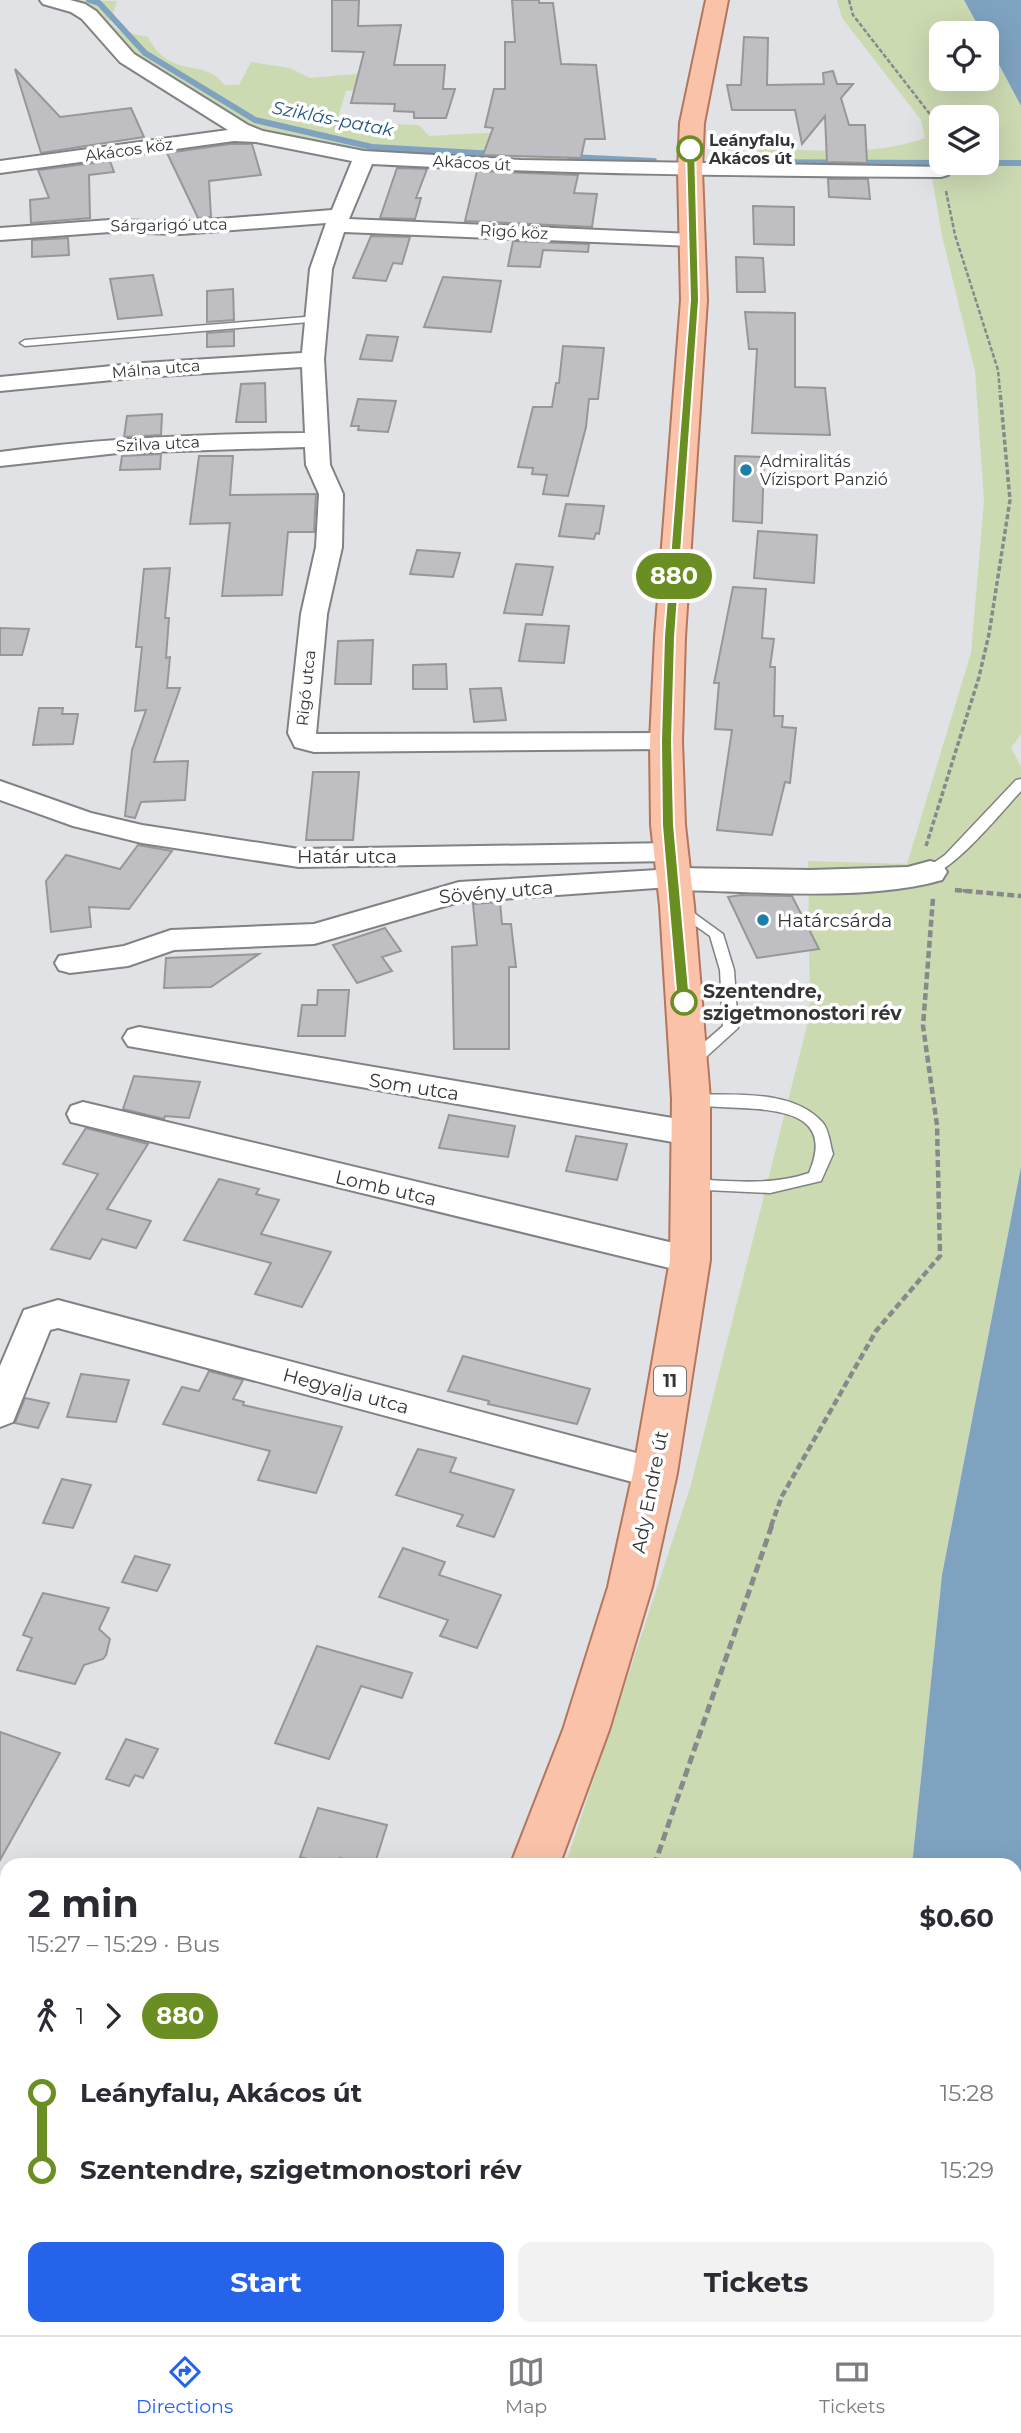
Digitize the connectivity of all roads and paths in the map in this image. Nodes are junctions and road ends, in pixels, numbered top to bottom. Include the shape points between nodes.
1 (49, 0) edge
2 (717, 0) edge
3 (849, 0) edge
4 (929, 113) edge
5 (258, 136) junction
6 (364, 157) junction
7 (929, 164) edge
8 (0, 167) edge
9 (690, 170) junction
10 (944, 175) edge
11 (337, 221) junction
12 (0, 234) edge
13 (693, 240) junction
14 (317, 319) junction
15 (24, 343) dead end
16 (313, 359) junction
17 (0, 384) edge
18 (316, 440) junction
19 (0, 459) edge
20 (666, 741) junction
21 (1021, 783) edge
22 (0, 790) edge
23 (29, 802) junction
24 (0, 808) edge
25 (674, 879) junction
26 (932, 880) junction
27 (1021, 895) edge
28 (70, 963) dead end
29 (139, 1038) dead end
30 (690, 1099) junction
31 (83, 1114) dead end
32 (691, 1185) junction
33 (690, 1259) junction
34 (0, 1412) edge
35 (655, 1473) junction
36 (537, 1858) edge
37 (657, 1858) edge

1 - 5 street, Akácos út via 89,15 127,58 217,116
2 - 9 main road, 11 via 694,110
3 - 4 path via 853,15
5 - 6 street, Akácos út
5 - 8 street, Akácos köz via 234,135
6 - 9 street, Akácos út
6 - 11 street, Rigó utca
7 - 9 street, Akácos út
9 - 13 main road, 11
10 - 26 path via 955,234 998,370 1010,500 979,677 923,855
11 - 12 street, Sárgarigó utca via 181,228 110,226
11 - 13 street, Rigó köz
11 - 14 street, Rigó utca via 321,269
13 - 20 main road, 11 via 694,300
14 - 15 lane
14 - 16 street, Rigó utca
16 - 17 street, Málna utca
16 - 18 street, Rigó utca
18 - 19 street, Szilva utca via 175,443
18 - 20 street, Rigó utca via 318,465 331,494 329,547 314,614 302,733 305,741
20 - 25 main road, 11
21 - 26 lane
22 - 23 street, Határ utca
23 - 24 street
23 - 25 street, Határ utca via 142,834 299,858
25 - 26 street, Sövény utca
25 - 28 street, Sövény utca via 459,892 314,934 171,940 128,956
25 - 30 main road, Ady Endre út / 11
26 - 27 path
26 - 37 path via 923,1026 937,1125 940,1256 876,1331 782,1496
29 - 30 street, Som utca
30 - 32 main road, Ady Endre út / 11
30 - 32 lane via 772,1103 802,1113 818,1127 825,1154 815,1177 793,1186
31 - 33 street, Lomb utca
32 - 33 main road, Ady Endre út / 11
33 - 35 main road, Ady Endre út / 11
34 - 35 street, Hegyalja utca via 36,1321 58,1314
35 - 36 main road, Ady Endre út / 11 via 630,1587 598,1691

